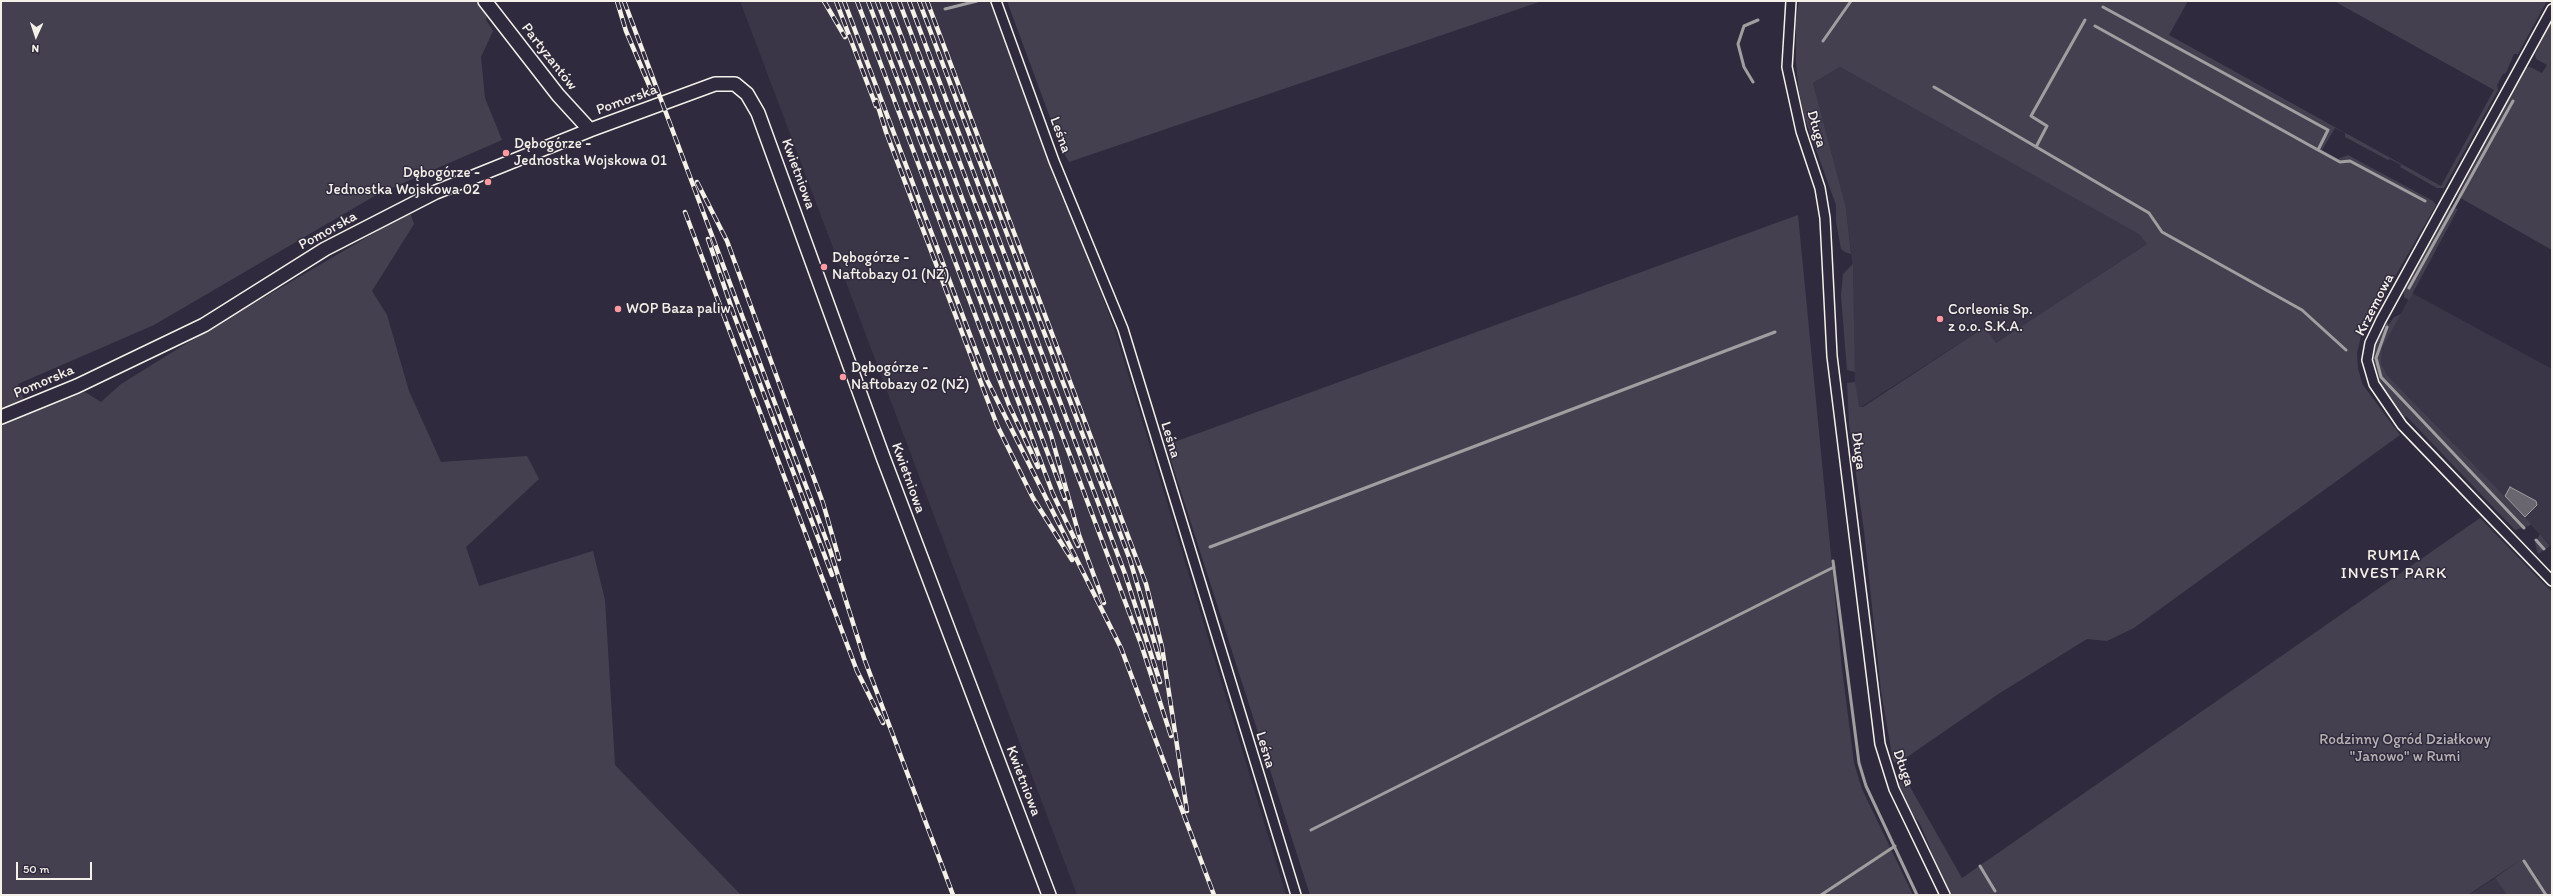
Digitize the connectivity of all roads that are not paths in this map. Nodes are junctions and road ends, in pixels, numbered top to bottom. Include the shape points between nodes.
1 (485, 1) edge
2 (996, 1) edge
3 (1791, 1) edge
4 (2552, 9) edge
5 (728, 84) joint
6 (590, 130) junction
7 (1, 417) edge
8 (2552, 581) edge
9 (1049, 895) edge
10 (1296, 895) edge
11 (1946, 895) edge

1 - 6 street, Partyzantów via 558,95
2 - 10 street, Leśna via 1054,161 1123,329
3 - 11 street, Długa via 1787,67 1801,131 1820,188 1825,218 1832,356 1880,744 1894,789
4 - 8 street, Krzemowa via 2381,320 2370,343 2367,360 2374,384 2402,425
5 - 6 street, Pomorska via 715,84
5 - 9 street, Kwietniowa via 735,84 741,88 758,113 883,457
6 - 7 street, Pomorska via 436,192 325,249 204,325 77,386

